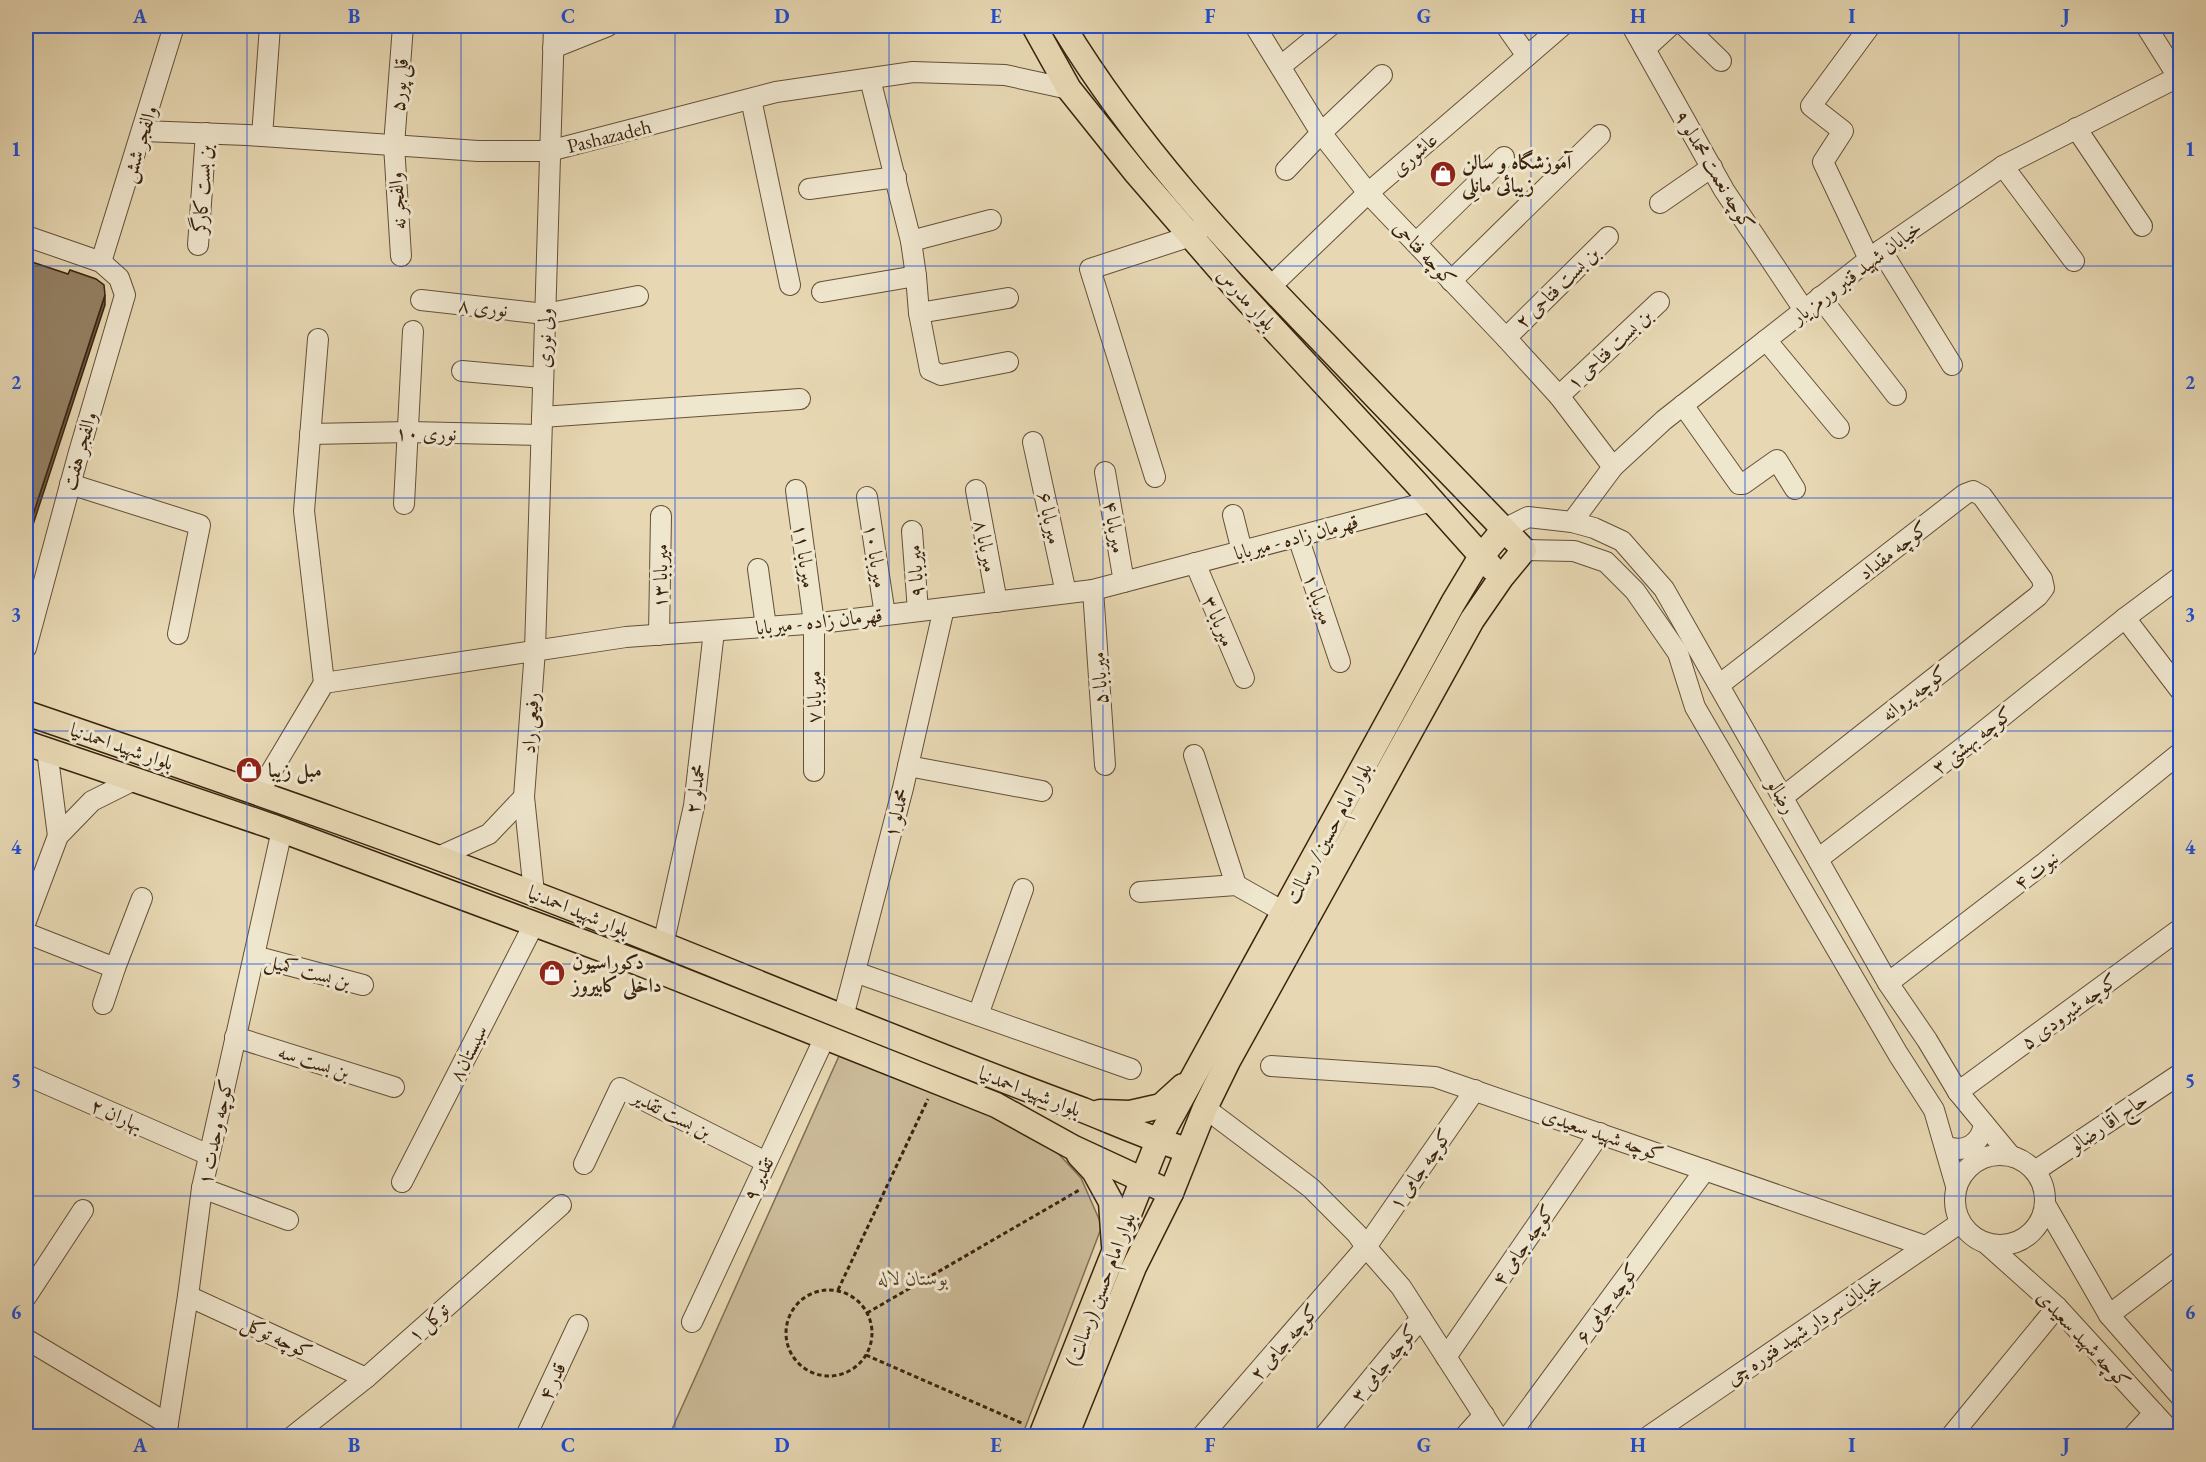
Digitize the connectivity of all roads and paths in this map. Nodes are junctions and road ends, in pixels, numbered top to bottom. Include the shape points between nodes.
1 (174, 26) edge
2 (270, 26) edge
3 (403, 26) edge
4 (554, 26) edge
5 (608, 26) edge
6 (1034, 26) edge
7 (1063, 26) edge
8 (1255, 26) edge
9 (1330, 26) edge
10 (1506, 26) edge
11 (1562, 26) edge
12 (1632, 26) edge
13 (1670, 26) edge
14 (1685, 26) edge
15 (1870, 26) edge
16 (2146, 26) edge
17 (553, 48) junction
18 (1645, 49) junction
19 (1527, 56) junction
20 (1721, 60) dead end
21 (1281, 66) junction
22 (1382, 75) dead end
23 (2180, 77) edge
24 (870, 79) junction
25 (1069, 89) junction
26 (750, 99) junction
27 (2076, 128) junction
28 (143, 131) junction
29 (206, 133) junction
30 (1321, 133) junction
31 (1600, 135) dead end
32 (262, 136) junction
33 (394, 145) junction
34 (549, 151) junction
35 (1504, 157) dead end
36 (2003, 166) junction
37 (1712, 167) junction
38 (1286, 170) dead end
39 (896, 177) junction
40 (809, 189) dead end
41 (1368, 193) junction
42 (1660, 203) dead end
43 (991, 220) dead end
44 (1210, 220) junction
45 (2142, 226) dead end
46 (26, 236) edge
47 (1191, 236) junction
48 (1608, 237) dead end
49 (911, 241) junction
50 (1416, 243) junction
51 (198, 244) dead end
52 (1875, 254) junction
53 (401, 256) dead end
54 (2074, 261) dead end
55 (101, 262) junction
56 (916, 276) junction
57 (1451, 281) junction
58 (790, 285) dead end
59 (1269, 287) junction
60 (822, 292) dead end
61 (638, 296) dead end
62 (1820, 297) junction
63 (1008, 298) dead end
64 (422, 300) dead end
65 (1659, 302) dead end
66 (1804, 310) junction
67 (544, 314) junction
68 (919, 314) junction
69 (413, 331) dead end
70 (1506, 338) junction
71 (318, 339) dead end
72 (1766, 340) junction
73 (1008, 362) dead end
74 (1952, 365) dead end
75 (462, 371) dead end
76 (542, 378) junction
77 (1896, 395) dead end
78 (1559, 396) junction
79 (800, 399) dead end
80 (1683, 405) junction
81 (541, 426) junction
82 (1839, 428) dead end
83 (409, 432) junction
84 (310, 434) junction
85 (1033, 442) dead end
86 (1613, 467) junction
87 (1105, 472) dead end
88 (1155, 477) dead end
89 (70, 484) junction
90 (976, 489) dead end
91 (1795, 489) dead end
92 (796, 490) dead end
93 (867, 497) dead end
94 (1432, 501) junction
95 (404, 504) dead end
96 (1233, 515) dead end
97 (661, 516) dead end
98 (1572, 522) junction
99 (1504, 529) junction
100 (912, 531) dead end
101 (1298, 537) junction
102 (1524, 550) junction
103 (1242, 551) junction
104 (1480, 558) junction
105 (1195, 563) junction
106 (758, 569) dead end
107 (2181, 577) edge
108 (1502, 578) junction
109 (1124, 582) junction
110 (2044, 588) joint
111 (1093, 590) junction
112 (1066, 593) junction
113 (997, 602) junction
114 (944, 608) junction
115 (918, 611) junction
116 (885, 615) junction
117 (2125, 618) junction
118 (814, 623) junction
119 (766, 627) junction
120 (714, 631) junction
121 (178, 634) dead end
122 (658, 635) junction
123 (26, 648) edge
124 (535, 650) junction
125 (1340, 662) dead end
126 (1244, 678) dead end
127 (324, 683) junction
128 (1719, 685) junction
129 (2181, 690) edge
130 (26, 713) edge
131 (36, 746) edge
132 (2181, 753) edge
133 (1194, 755) dead end
134 (1105, 765) dead end
135 (908, 766) junction
136 (814, 771) dead end
137 (134, 780) junction
138 (1042, 791) dead end
139 (259, 792) junction
140 (525, 797) junction
141 (1783, 797) junction
142 (282, 830) junction
143 (58, 836) junction
144 (438, 857) junction
145 (1818, 859) junction
146 (1236, 885) junction
147 (1023, 889) dead end
148 (1140, 892) dead end
149 (534, 893) junction
150 (142, 898) dead end
151 (1284, 912) junction
152 (26, 921) edge
153 (534, 924) junction
154 (2181, 929) edge
155 (26, 933) edge
156 (663, 945) junction
157 (254, 956) junction
158 (115, 968) junction
159 (855, 972) junction
160 (1888, 983) junction
161 (363, 985) dead end
162 (103, 1004) dead end
163 (978, 1015) junction
164 (843, 1017) junction
165 (235, 1037) junction
166 (825, 1037) junction
167 (1271, 1066) dead end
168 (1131, 1069) dead end
169 (2181, 1074) edge
170 (26, 1075) edge
171 (1191, 1078) junction
172 (936, 1081) junction
173 (394, 1087) dead end
174 (1474, 1090) junction
175 (1958, 1092) junction
176 (1205, 1108) junction
177 (1086, 1112) junction
178 (1984, 1124) junction
179 (1600, 1133) junction
180 (1158, 1141) junction
181 (1945, 1146) junction
182 (1074, 1148) junction
183 (1187, 1150) junction
184 (209, 1155) junction
185 (2010, 1155) junction
186 (766, 1162) junction
187 (584, 1164) dead end
188 (1705, 1170) junction
189 (2035, 1171) junction
190 (1098, 1178) junction
191 (1142, 1181) junction
192 (402, 1182) dead end
193 (1956, 1185) junction
194 (202, 1188) junction
195 (1171, 1193) junction
196 (2045, 1204) junction
197 (561, 1205) dead end
198 (83, 1210) dead end
199 (288, 1220) dead end
200 (1960, 1223) junction
201 (1988, 1245) junction
202 (1925, 1246) junction
203 (1366, 1247) junction
204 (1114, 1250) junction
205 (2181, 1261) edge
206 (838, 1290) junction
207 (188, 1296) junction
208 (26, 1297) edge
209 (2057, 1307) junction
210 (867, 1313) junction
211 (2109, 1315) junction
212 (1421, 1318) junction
213 (692, 1322) dead end
214 (578, 1324) dead end
215 (28, 1345) edge
216 (866, 1355) junction
217 (1446, 1356) junction
218 (366, 1378) junction
219 (2181, 1396) edge
220 (2154, 1413) junction
221 (1484, 1415) junction
222 (167, 1430) edge
223 (1060, 1434) edge
224 (293, 1437) edge
225 (526, 1437) edge
226 (1202, 1437) edge
227 (1324, 1437) edge
228 (1465, 1437) edge
229 (1497, 1437) edge
230 (1509, 1437) edge
231 (1649, 1437) edge
232 (1951, 1437) edge
233 (2133, 1437) edge
234 (2175, 1437) edge

1 - 28 street, والفجر شش
2 - 32 street
3 - 33 street, قلی پور۵
4 - 17 street, ولی نوری
5 - 17 street
6 - 25 main road, بلوار مدرس
7 - 44 main road, بلوار مدرس via 1089,69 1145,143
8 - 21 street, کوچه فتاحی
9 - 21 street
10 - 19 street
11 - 19 street, عاشوری
12 - 18 street, کوچه نعمت محمدلو ۹
13 - 18 street
14 - 20 street
15 - 52 street via 1811,106 1843,131 1823,162
16 - 23 street
17 - 34 street, ولی نوری
18 - 37 street, کوچه نعمت محمدلو ۹
19 - 41 street, عاشوری
21 - 30 street, کوچه فتاحی
22 - 30 street
23 - 27 street, خیابان شهید قنبر ورمزیار
24 - 25 street, Pashazadeh via 913,72 1005,75
24 - 26 street, Pashazadeh
24 - 39 street
25 - 47 main road, بلوار مدرس
26 - 34 street, Pashazadeh
26 - 58 street
27 - 36 street, خیابان شهید قنبر ورمزیار
27 - 45 street
28 - 29 street, Pashazadeh
28 - 55 street, والفجر شش
29 - 32 street, Pashazadeh
29 - 51 street, بن بست کارگر
30 - 38 street
30 - 41 street, کوچه فتاحی
31 - 57 street
32 - 33 street, Pashazadeh
33 - 34 street, Pashazadeh
33 - 53 street, والفجر نه
34 - 67 street, ولی نوری
35 - 50 street
36 - 52 street, خیابان شهید قنبر ورمزیار
36 - 54 street
37 - 42 street
37 - 66 street, کوچه نعمت محمدلو ۹
39 - 40 street
39 - 49 street
41 - 50 street, کوچه فتاحی
41 - 59 street, عاشوری
43 - 49 street
44 - 47 street
44 - 59 main road, بلوار مدرس
46 - 55 street
47 - 88 street via 1090,269
47 - 94 main road, بلوار مدرس
48 - 70 street, بن بست فتاحی ۲
49 - 56 street
50 - 57 street, کوچه فتاحی
52 - 62 street, خیابان شهید قنبر ورمزیار
52 - 74 street
55 - 89 street, والفجر هفت via 119,278 124,295
56 - 60 street
56 - 68 street
57 - 70 street, کوچه فتاحی
59 - 99 main road, بلوار مدرس
61 - 67 street, نوری ۸
62 - 66 street, خیابان شهید قنبر ورمزیار
62 - 77 street
63 - 68 street
64 - 67 street, نوری ۸
65 - 78 street, بن بست فتاحی ۱
66 - 72 street, خیابان شهید قنبر ورمزیار
67 - 76 street, ولی نوری
68 - 73 street via 930,370 935,373
69 - 83 street
70 - 78 street, کوچه فتاحی
71 - 84 street
72 - 80 street, خیابان شهید قنبر ورمزیار
72 - 82 street
75 - 76 street
76 - 81 street, ولی نوری
78 - 86 street, کوچه فتاحی
79 - 81 street, نوری ۱۰
80 - 86 street, خیابان شهید قنبر ورمزیار
80 - 91 street via 1739,484 1777,460
81 - 83 street, نوری ۱۰
81 - 124 street, ولی نوری
83 - 84 street, نوری ۱۰
83 - 95 street
84 - 127 street via 304,511
85 - 112 street, میربابا ۶
86 - 98 street, خیابان شهید قنبر ورمزیار
87 - 109 street, میربابا ۴
89 - 121 street via 200,525
89 - 123 street, والفجر هفت
90 - 113 street, میربابا ۸
92 - 118 street, میربابا ۱۱
93 - 116 street, میربابا ۱۰
94 - 101 street, قهرمان زاده - میربابا
94 - 104 main road, بلوار مدرس
96 - 103 street
97 - 122 street, میربابا ۱۳
98 - 99 street, رضالو via 1528,517
98 - 128 street, رضالو via 1622,541 1664,589
99 - 102 main road, بلوار مدرس
99 - 104 main road, بلوار امام حسین/ رسالت
100 - 115 street, میربابا ۹
101 - 103 street, قهرمان زاده - میربابا
101 - 125 street, میربابا ۱
102 - 108 main road, بلوار امام حسین/ رسالت
102 - 181 street, رضالو via 1574,551 1606,562 1635,591 1678,654 1695,707 1934,1110
103 - 105 street, قهرمان زاده - میربابا
104 - 108 main road, بلوار مدرس
104 - 151 main road, بلوار امام حسین/ رسالت
105 - 109 street, قهرمان زاده - میربابا
105 - 126 street, میربابا ۳
106 - 119 street
107 - 117 street, کوچه بهشتی ۳
108 - 176 main road, بلوار امام حسین/ رسالت via 1472,620
109 - 111 street, قهرمان زاده - میربابا
110 - 128 street, کوچه مقداد via 2042,579 1982,495 1973,491
110 - 141 street, کوچه پروانه
111 - 112 street, قهرمان زاده - میربابا
111 - 134 street, میربابا ۵
112 - 113 street, قهرمان زاده - میربابا
113 - 114 street, قهرمان زاده - میربابا
114 - 115 street, قهرمان زاده - میربابا
114 - 135 street, محمدلو ۱
115 - 116 street, قهرمان زاده - میربابا
116 - 118 street, قهرمان زاده - میربابا
117 - 129 street
117 - 145 street, کوچه بهشتی ۳
118 - 119 street, قهرمان زاده - میربابا
118 - 136 street, میربابا ۷
119 - 120 street, قهرمان زاده - میربابا
120 - 122 street, قهرمان زاده - میربابا
120 - 156 street, محمدلو ۲ via 694,806
122 - 124 street, قهرمان زاده - میربابا
124 - 127 street, قهرمان زاده - میربابا
124 - 140 street, رفیعی راد
127 - 139 street
128 - 141 street, رضالو
130 - 139 main road, بلوار شهید احمدنیا
131 - 137 main road, بلوار شهید احمدنیا
131 - 143 street
132 - 160 street, نبوت ۴
133 - 146 street
135 - 138 street
135 - 159 street, محمدلو ۱
137 - 142 main road, بلوار شهید احمدنیا
137 - 143 street via 92,801
139 - 144 main road, بلوار شهید احمدنیا
140 - 144 street via 489,834
140 - 149 street, رفیعی راد
141 - 145 street, رضالو
142 - 153 main road, بلوار شهید احمدنیا
142 - 157 street, کوچه وحدت ۱
143 - 152 street
144 - 149 main road, بلوار شهید احمدنیا
145 - 160 street, رضالو
146 - 148 street
146 - 151 street
147 - 163 street
149 - 156 main road, بلوار شهید احمدنیا
150 - 158 street
151 - 171 main road, بلوار امام حسین/ رسالت
153 - 166 main road, بلوار شهید احمدنیا
153 - 192 street, سیستان۸
154 - 175 street, کوچه شیرودی ۵
155 - 158 street
156 - 164 main road, بلوار شهید احمدنیا
157 - 161 street, بن بست کمیل
157 - 165 street, کوچه وحدت ۱
158 - 162 street
159 - 163 street
159 - 164 street, محمدلو ۱
160 - 175 street, رضالو
163 - 168 street
164 - 177 main road, بلوار شهید احمدنیا
165 - 173 street, بن بست سه
165 - 184 street, کوچه وحدت ۱
166 - 172 main road, بلوار شهید احمدنیا
166 - 186 street, ۹ تقدیر
167 - 174 street, کوچه شهید سعیدی via 1435,1077
169 - 189 street, حاج آقا رضالو
170 - 184 street, بهاران ۲
171 - 177 main road via 1161,1106 1130,1113
171 - 180 main road, بلوار امام حسین/ رسالت
172 - 182 main road, بلوار شهید احمدنیا via 996,1105
172 - 206 path
174 - 179 street, کوچه شهید سعیدی
174 - 203 street, کوچه جامی ۱
175 - 178 street, رضالو
176 - 183 main road, بلوار امام حسین/ رسالت
176 - 203 street via 1311,1188
177 - 180 main road, بلوار شهید احمدنیا
178 - 181 street via 1981,1136 1972,1146 1959,1150
178 - 185 street, رضالو
179 - 188 street, کوچه شهید سعیدی
179 - 217 street, کوچه جامی ۴
180 - 183 main road, بلوار شهید احمدنیا
180 - 191 main road, بلوار امام حسین (رسالت)
181 - 193 street, رضالو
182 - 190 main road
182 - 191 main road, بلوار شهید احمدنیا
183 - 195 main road, بلوار امام حسین (رسالت)
184 - 194 street, کوچه وحدت ۱
185 - 189 street
185 - 193 street via 1988,1156 1968,1167
186 - 187 street, بن بست تقدیر via 620,1088
186 - 213 street, ۹ تقدیر
188 - 202 street, کوچه شهید سعیدی
188 - 230 street, کوچه جامی ۶
189 - 196 street via 2043,1186
190 - 204 main road via 1111,1202
190 - 210 path
191 - 195 main road, بلوار شهید احمدنیا
191 - 204 main road, بلوار امام حسین (رسالت)
193 - 200 street via 1954,1204
194 - 199 street
194 - 207 street, کوچه وحدت ۱
195 - 223 main road, بلوار امام حسین (رسالت)
196 - 201 street via 2040,1223 2026,1238 2008,1245
196 - 211 street, کوچه شهید سعیدی
197 - 218 street, توکل ۱
198 - 208 street
200 - 201 street via 1972,1237
200 - 202 street, خیابان سردار شهید فتوره چی
201 - 209 street, کوچه شهید سعیدی
202 - 231 street, خیابان سردار شهید فتوره چی
203 - 212 street via 1401,1287
203 - 226 street, کوچه جامی ۲
204 - 223 main road, بلوار امام حسین (رسالت)
205 - 211 street
206 - 210 path via 852,1296
206 - 216 path via 810,1293 794,1307 785,1327 791,1355 812,1374 827,1377 854,1369
207 - 218 street, کوچه توکل
207 - 222 street, کوچه وحدت ۱
209 - 220 street, کوچه شهید سعیدی
209 - 232 street
210 - 216 path via 872,1332
211 - 219 street, کوچه شهید سعیدی
212 - 217 street
212 - 227 street, کوچه جامی ۳
214 - 225 street, قدر ۴
215 - 222 street
216 - 223 path
217 - 221 street
218 - 224 street, توکل ۱
220 - 233 street
220 - 234 street, کوچه شهید سعیدی
221 - 228 street
221 - 229 street

